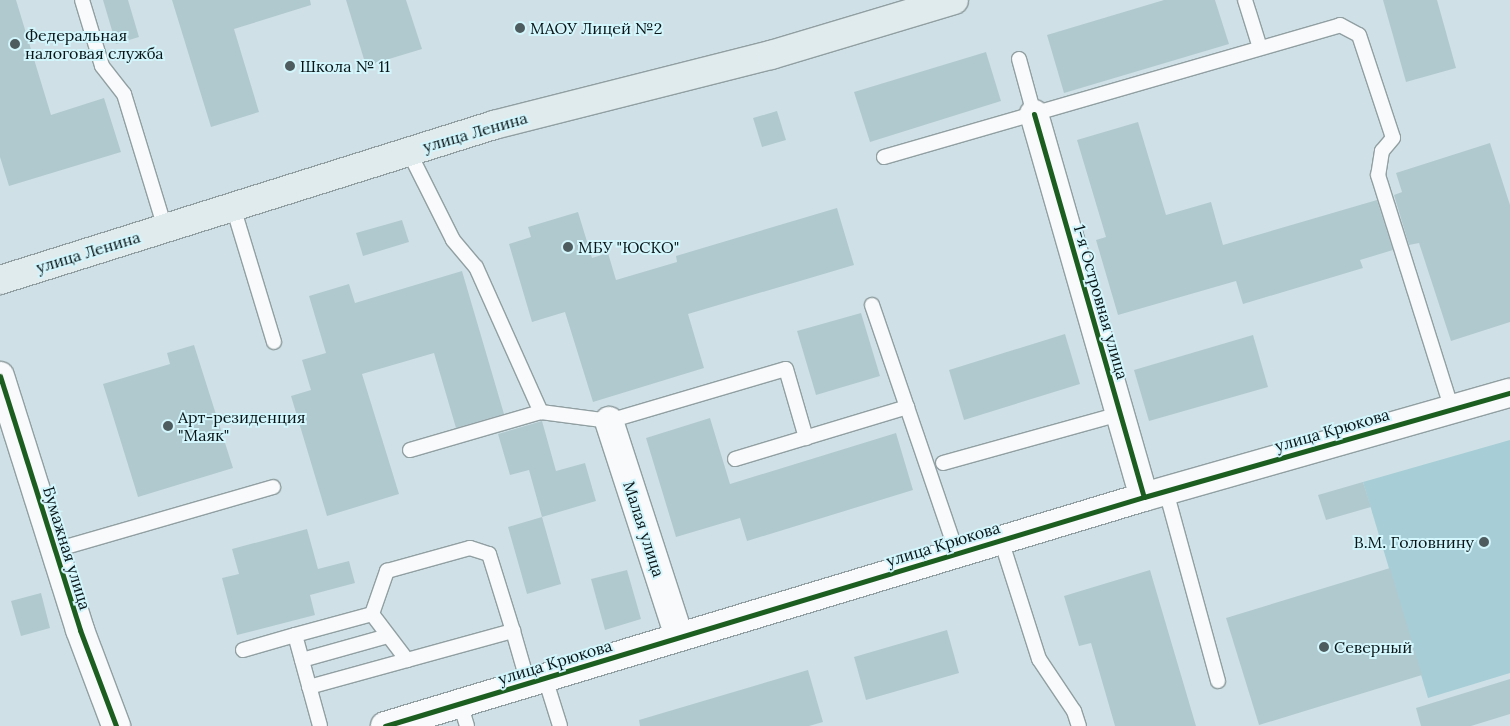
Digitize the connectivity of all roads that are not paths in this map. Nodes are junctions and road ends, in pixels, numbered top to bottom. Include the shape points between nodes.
1 (82, 0) edge
2 (954, 0) edge
3 (1245, 0) edge
4 (1260, 48) junction
5 (1019, 60) dead end
6 (1034, 114) junction
7 (409, 152) junction
8 (884, 157) dead end
9 (233, 206) junction
10 (165, 228) junction
11 (0, 280) edge
12 (872, 305) dead end
13 (274, 342) dead end
14 (0, 376) edge
15 (1510, 393) edge
16 (907, 407) junction
17 (1452, 409) junction
18 (541, 412) junction
19 (1120, 414) junction
20 (609, 421) junction
21 (806, 438) junction
22 (410, 450) dead end
23 (734, 459) dead end
24 (943, 463) dead end
25 (273, 487) dead end
26 (1155, 494) junction
27 (1001, 540) junction
28 (55, 550) junction
29 (957, 553) junction
30 (372, 614) junction
31 (513, 630) junction
32 (295, 635) junction
33 (388, 636) junction
34 (679, 637) junction
35 (243, 650) dead end
36 (302, 660) junction
37 (407, 660) junction
38 (536, 680) junction
39 (1218, 681) dead end
40 (309, 687) junction
41 (464, 715) edge
42 (116, 726) edge
43 (320, 726) edge
44 (385, 726) edge
45 (560, 726) edge
46 (1079, 726) edge

1 - 10 lane via 102,66 124,94
2 - 7 main road, улица Ленина via 771,55 494,125
3 - 4 lane
4 - 6 lane
4 - 17 lane via 1340,25 1359,35 1393,138 1382,151 1378,175
5 - 6 lane
6 - 8 lane
6 - 19 street, 1-я Островная улица
7 - 9 main road, улица Ленина
7 - 18 lane via 453,240 476,267
9 - 10 main road, улица Ленина
9 - 13 lane
10 - 11 main road, улица Ленина
12 - 16 lane
14 - 28 street, Бумажная улица
15 - 17 street, улица Крюкова
16 - 21 lane
16 - 29 lane
17 - 26 street, улица Крюкова
18 - 20 lane
18 - 22 lane
19 - 24 lane
19 - 26 street, 1-я Островная улица
20 - 21 lane via 786,369
20 - 34 street, Малая улица
21 - 23 lane
25 - 28 lane
26 - 27 street, улица Крюкова
26 - 39 lane
27 - 29 street, улица Крюкова
27 - 46 lane via 1039,659 1074,711
28 - 42 street, Бумажная улица via 80,630
29 - 34 street, улица Крюкова
30 - 31 lane via 388,571 470,548 489,554
30 - 32 lane
30 - 33 lane
31 - 37 lane
31 - 38 lane
32 - 35 lane
32 - 36 lane
33 - 36 lane
33 - 37 lane
34 - 38 street, улица Крюкова
36 - 40 lane
37 - 40 lane
38 - 41 street, улица Крюкова
38 - 45 lane
40 - 43 lane
41 - 44 street, улица Крюкова

